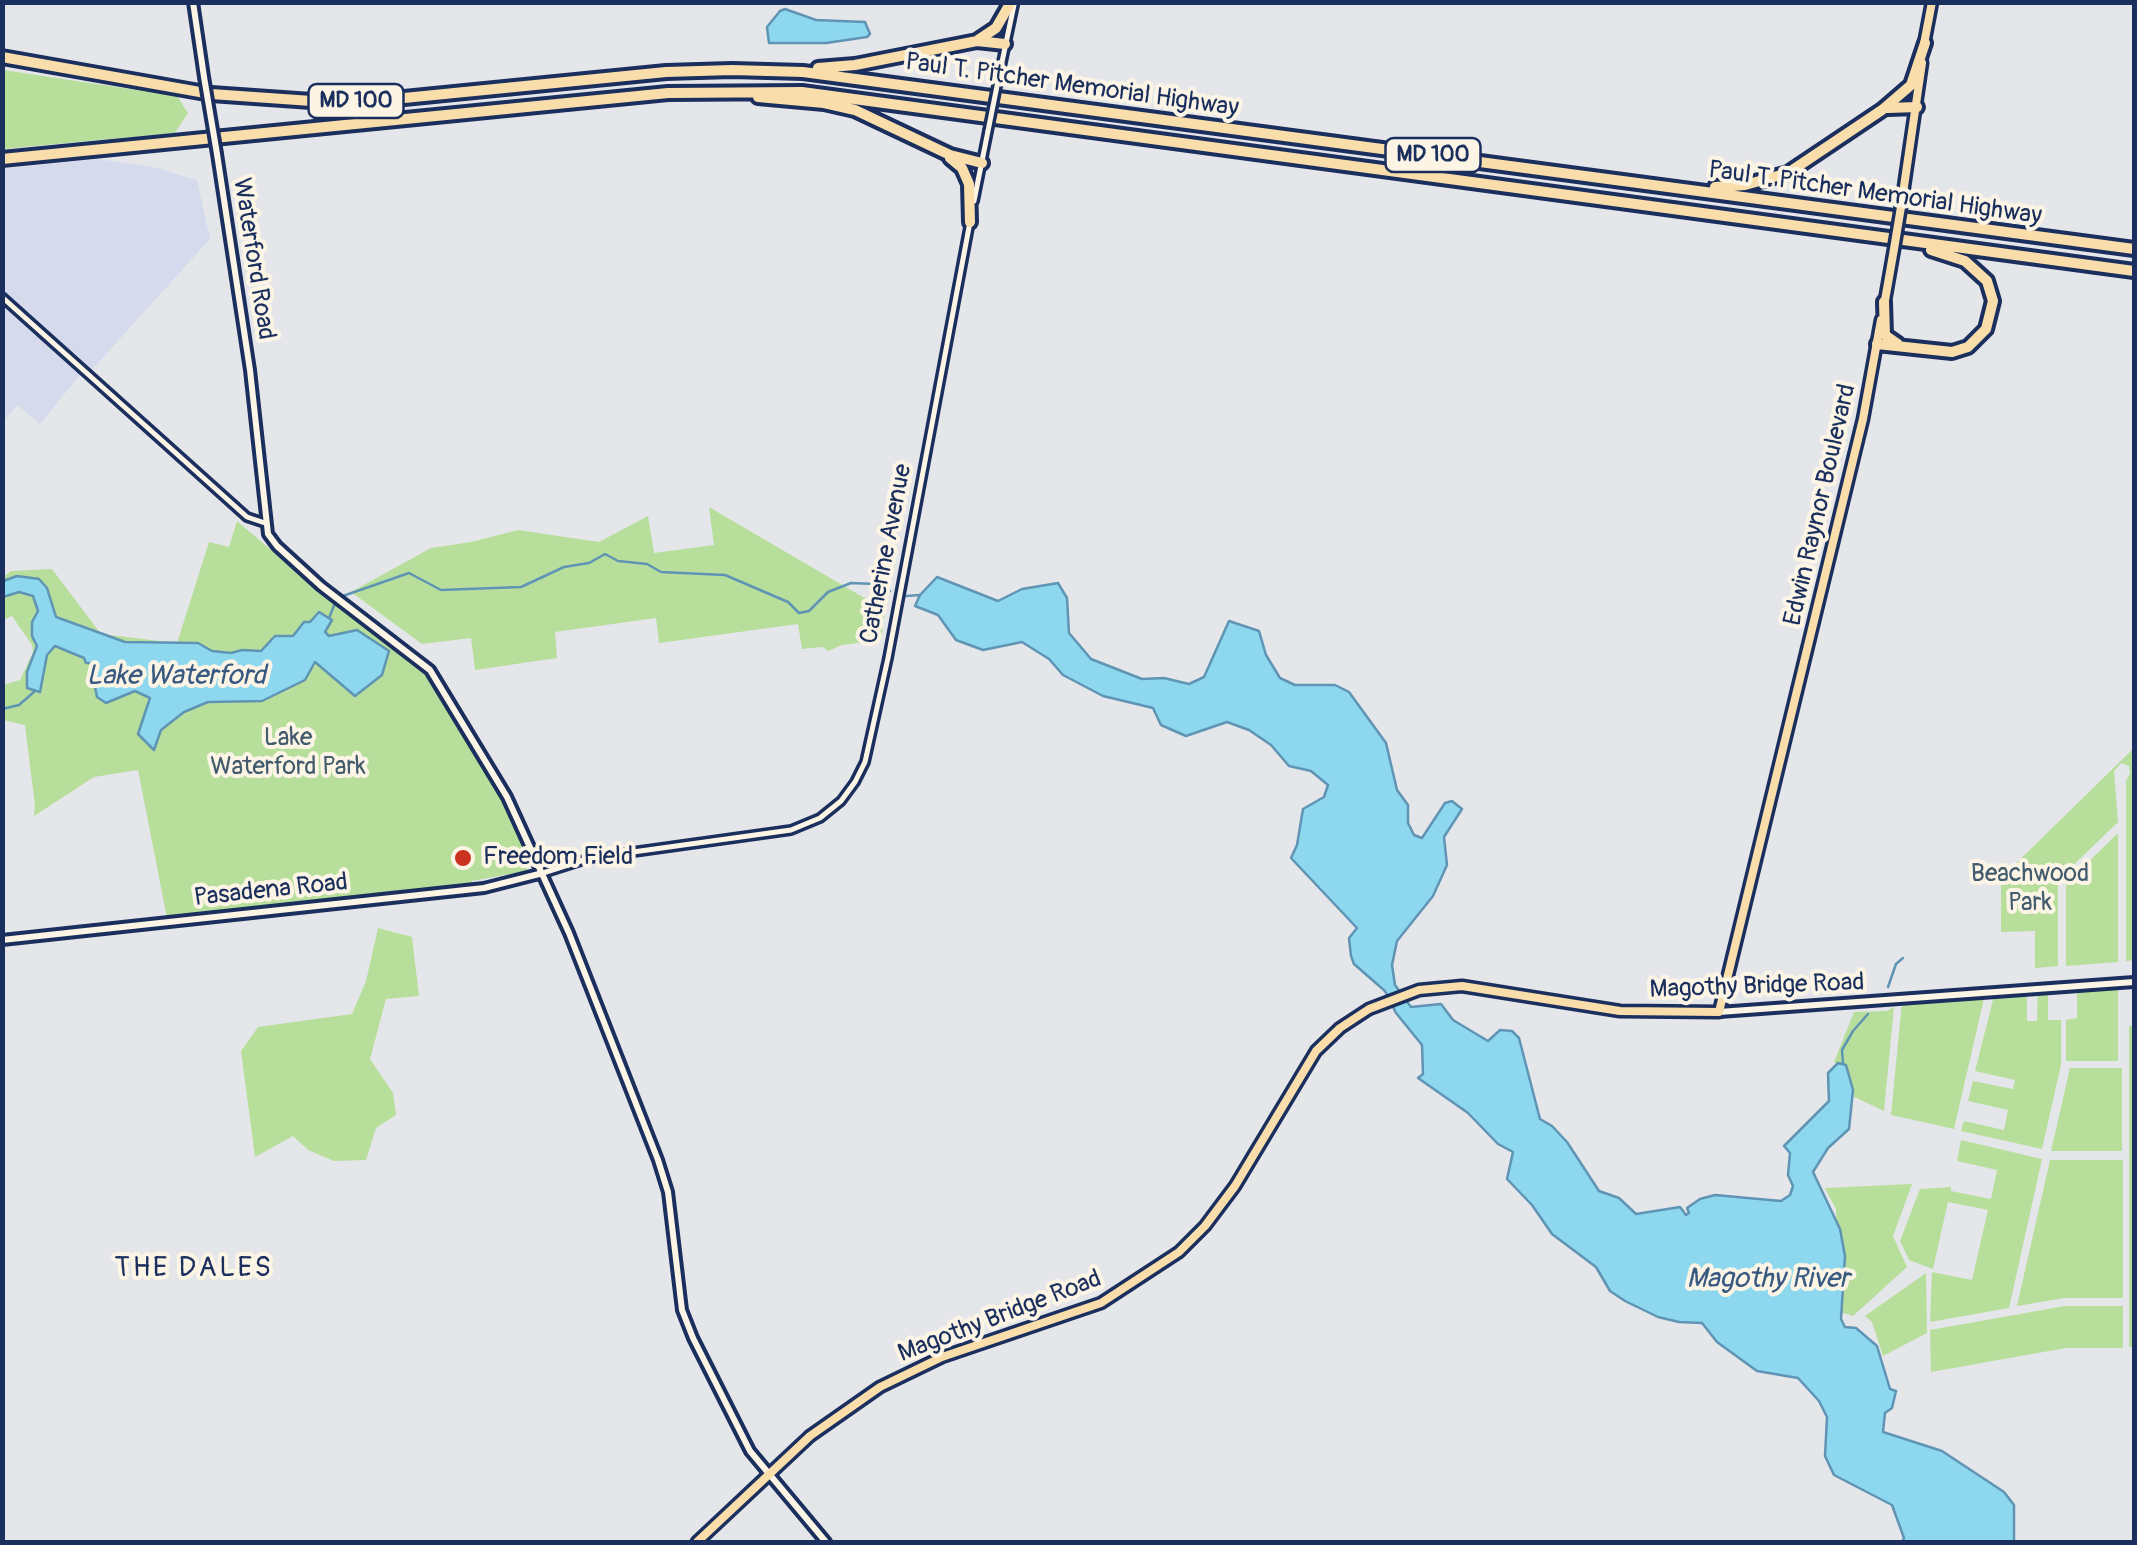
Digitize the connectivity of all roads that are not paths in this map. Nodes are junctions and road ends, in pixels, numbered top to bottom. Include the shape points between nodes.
1 (193, 2) edge
2 (1012, 2) edge
3 (1932, 2) edge
4 (977, 40) junction
5 (1924, 43) junction
6 (1006, 44) junction
7 (2, 56) edge
8 (732, 70) junction
9 (712, 90) junction
10 (1917, 107) junction
11 (1882, 110) junction
12 (933, 146) junction
13 (2, 159) edge
14 (982, 163) junction
15 (1530, 168) junction
16 (970, 222) junction
17 (1862, 235) junction
18 (2134, 249) edge
19 (2134, 271) edge
20 (2, 296) edge
21 (1884, 302) junction
22 (1877, 344) junction
23 (1909, 347) junction
24 (265, 523) junction
25 (542, 872) junction
26 (2, 940) edge
27 (2134, 982) edge
28 (1719, 1012) junction
29 (769, 1475) junction
30 (697, 1542) edge
31 (826, 1542) edge

1 - 24 main road, Waterford Road, bridge via 250,370
2 - 4 highway via 996,28
2 - 6 street, Catherine Avenue
3 - 5 main road, Edwin Raynor Boulevard
4 - 6 highway
4 - 8 highway via 836,67
5 - 10 main road, Edwin Raynor Boulevard
5 - 11 highway via 1910,86
6 - 14 street, Catherine Avenue, bridge
7 - 8 highway, Paul T. Pitcher Memorial Highway / MD 100 via 211,94 326,102
8 - 15 highway, Paul T. Pitcher Memorial Highway / MD 100 via 868,79
9 - 12 highway via 838,106
9 - 13 highway, Paul T. Pitcher Memorial Highway / MD 100
9 - 17 highway, Paul T. Pitcher Memorial Highway / MD 100 via 865,99
10 - 11 highway
10 - 21 main road, Edwin Raynor Boulevard, bridge
11 - 15 highway via 1788,173 1745,185
12 - 14 highway
12 - 16 highway via 966,175
14 - 16 street, Catherine Avenue
15 - 18 highway, Paul T. Pitcher Memorial Highway / MD 100
16 - 25 street, Catherine Avenue via 888,658 855,782 820,818 798,828 602,856
17 - 19 highway, Paul T. Pitcher Memorial Highway / MD 100
17 - 23 highway via 1955,256 1982,273 1992,292 1990,321 1968,347 1942,353
20 - 24 street via 246,517
21 - 22 main road, Edwin Raynor Boulevard
21 - 23 highway via 1886,335
22 - 23 highway
22 - 28 main road, Edwin Raynor Boulevard
24 - 25 main road via 273,542 321,586 433,673
25 - 26 main road, Pasadena Road via 484,888
25 - 29 main road via 658,1160 692,1338
27 - 28 main road, Magothy Bridge Road
28 - 29 main road, Magothy Bridge Road via 1620,1011 1462,986 1382,1003 1316,1052 1235,1186 1179,1252 1101,1303 902,1374 810,1436
29 - 30 main road, Magothy Bridge Road
29 - 31 main road

